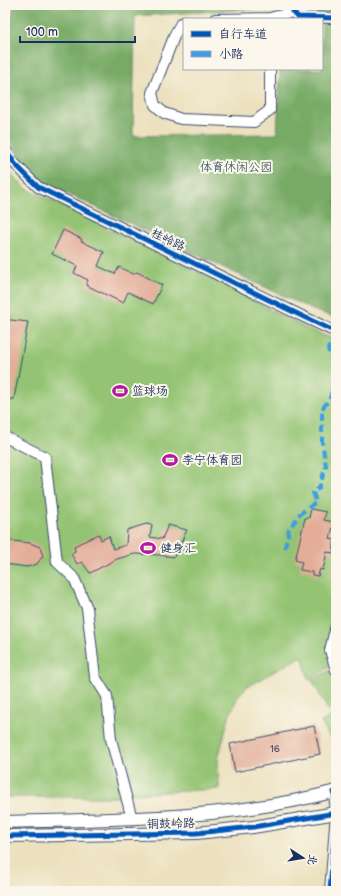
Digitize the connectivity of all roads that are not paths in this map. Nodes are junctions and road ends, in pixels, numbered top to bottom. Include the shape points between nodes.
1 (297, 8) edge
2 (270, 18) edge
3 (336, 18) edge
4 (183, 23) edge
5 (270, 70) edge
6 (5, 148) edge
7 (336, 332) edge
8 (5, 437) edge
9 (336, 626) edge
10 (335, 664) edge
11 (335, 792) edge
12 (336, 813) edge
13 (132, 819) junction
14 (5, 822) edge
15 (5, 836) edge
16 (330, 891) edge

1 - 2 street
1 - 3 street via 298,17
4 - 5 street via 175,34 152,93 155,105 164,113 182,119 254,122 270,110
6 - 7 street, 桂岭路 via 15,164 38,186
8 - 13 street via 45,457 57,562 74,578 87,608 95,677 107,696 111,739
9 - 10 street via 330,650
11 - 12 street
11 - 13 main road, 铜鼓岭路 via 264,807
12 - 15 main road, 铜鼓岭路 via 196,834
12 - 16 street
13 - 14 main road, 铜鼓岭路

